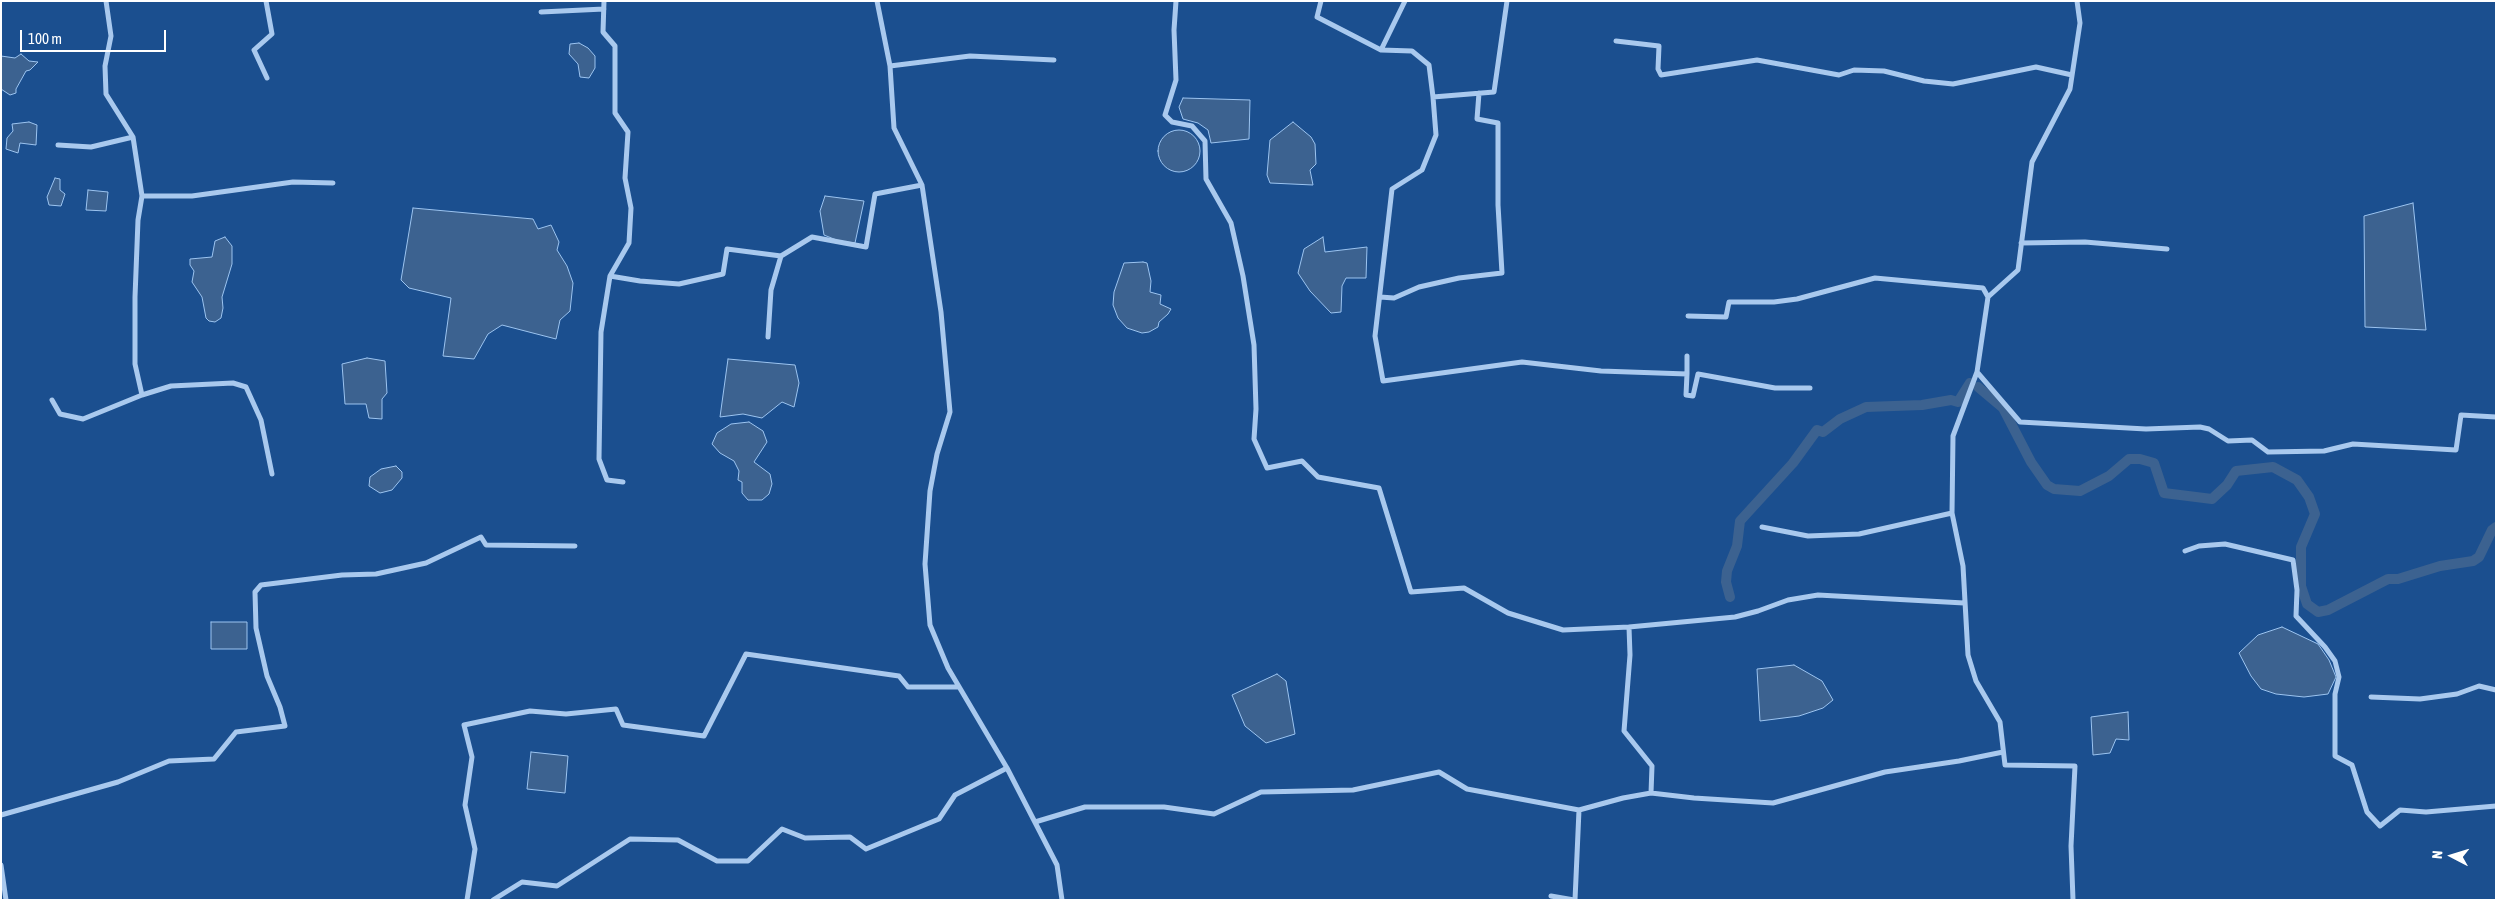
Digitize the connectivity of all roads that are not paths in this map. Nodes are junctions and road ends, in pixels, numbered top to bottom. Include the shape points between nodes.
1 (106, 1) edge
2 (266, 1) edge
3 (604, 1) edge
4 (877, 1) edge
5 (1176, 1) edge
6 (1321, 1) edge
7 (1405, 1) edge
8 (1507, 1) edge
9 (2077, 1) edge
10 (604, 9) junction
11 (541, 12) dead end
12 (1616, 41) dead end
13 (1380, 50) junction
14 (1054, 60) dead end
15 (890, 66) junction
16 (2072, 75) junction
17 (267, 78) dead end
18 (1479, 93) junction
19 (1433, 97) junction
20 (133, 137) junction
21 (58, 145) dead end
22 (333, 183) dead end
23 (922, 185) junction
24 (142, 196) junction
25 (2021, 243) junction
26 (2167, 249) dead end
27 (781, 256) junction
28 (610, 276) junction
29 (1380, 297) junction
30 (1988, 297) junction
31 (1688, 316) dead end
32 (768, 337) dead end
33 (1687, 356) dead end
34 (1977, 372) junction
35 (1687, 374) junction
36 (1810, 388) dead end
37 (142, 395) junction
38 (52, 400) dead end
39 (2496, 417) edge
40 (272, 474) dead end
41 (623, 482) dead end
42 (1952, 513) junction
43 (1762, 527) dead end
44 (575, 546) dead end
45 (2185, 550) dead end
46 (1964, 602) junction
47 (1629, 627) junction
48 (959, 687) junction
49 (2496, 690) edge
50 (2371, 697) dead end
51 (2003, 752) junction
52 (1007, 768) junction
53 (1651, 793) junction
54 (2496, 806) edge
55 (1579, 810) junction
56 (1, 815) edge
57 (1035, 822) junction
58 (1, 865) edge
59 (1552, 896) dead end
60 (6, 900) edge
61 (467, 900) edge
62 (493, 900) edge
63 (1062, 900) edge
64 (1574, 900) edge
65 (2072, 900) edge

1 - 20 street via 111,36 105,66 106,94
2 - 17 street via 272,34 254,50
3 - 10 street
4 - 15 street
5 - 47 street via 1176,80 1165,115 1172,122 1192,126 1205,141 1206,179 1231,224 1254,345 1254,439 1267,468 1302,461 1318,477 1379,488 1411,592 1464,588 1508,612 1562,630
6 - 13 street via 1317,17
7 - 13 street
8 - 18 street via 1494,92
9 - 16 street via 2080,23
10 - 11 street
10 - 28 street via 603,32 615,46 615,113 628,132 625,178 631,208 629,243
12 - 16 street via 1659,46 1658,69 1661,75 1757,60 1839,75 1854,70 1884,71 1953,84 2036,67
13 - 19 street via 1412,50 1429,65
14 - 15 street via 970,56
15 - 23 street via 894,128
16 - 25 street via 2070,89 2032,162
18 - 19 street
18 - 29 street via 1477,119 1498,123 1502,273 1419,287 1394,298
19 - 29 street via 1436,135 1422,170 1392,189
20 - 21 street via 91,147
20 - 24 street
22 - 24 street via 293,182 192,196
23 - 27 street via 875,194 866,247 812,237
23 - 48 street via 941,312 950,412 930,491 925,564 930,624
24 - 37 street via 135,297 136,364
25 - 26 street via 2085,242
25 - 30 street via 2018,270
27 - 28 street via 728,249 723,274 679,284
27 - 32 street via 771,290
28 - 41 street via 601,332 599,459 607,480
29 - 35 street via 1375,336 1383,381 1522,362 1601,371
30 - 31 street via 1983,288 1875,278 1797,299 1729,302 1726,317
30 - 34 street
33 - 35 street
34 - 39 street via 2020,422 2146,429 2200,427 2228,441 2252,440 2268,452 2324,451 2352,444 2456,450 2461,415
34 - 42 street via 1953,436
35 - 36 street via 1686,395 1693,396 1698,374 1775,388
37 - 38 street via 83,419 60,414
37 - 40 street via 171,386 233,383 246,387 261,420
42 - 43 street via 1859,534 1808,536
42 - 46 street via 1963,566
44 - 56 street via 486,545 481,537 426,563 401,569 261,585 255,592 256,628 267,676 285,726 236,732 214,759 169,761 118,782
45 - 54 street via 2224,544 2293,560 2296,616 2335,661 2339,677 2335,694 2336,756 2352,765 2367,812 2380,826 2400,810 2426,812
46 - 47 street via 1818,595 1788,600 1735,616
46 - 51 street via 1968,655 1976,681 2000,722
47 - 53 street via 1624,731 1652,766
48 - 52 street
48 - 61 street via 908,687 899,676 746,654 704,736 623,725 616,709 566,714 530,711 464,725 472,756 465,805 475,850
49 - 50 street via 2479,686 2458,694 2420,699
51 - 53 street via 1885,772 1773,803
51 - 65 street via 2005,765 2075,766
52 - 57 street
52 - 62 street via 955,795 939,819 866,849 850,837 805,838 782,829 748,860 717,861 678,840 630,839 557,886 522,882
53 - 55 street
55 - 57 street via 1467,789 1439,772 1352,790 1261,792 1214,814 1164,807 1085,807
55 - 64 street
57 - 63 street via 1057,866
58 - 60 street
59 - 64 street

